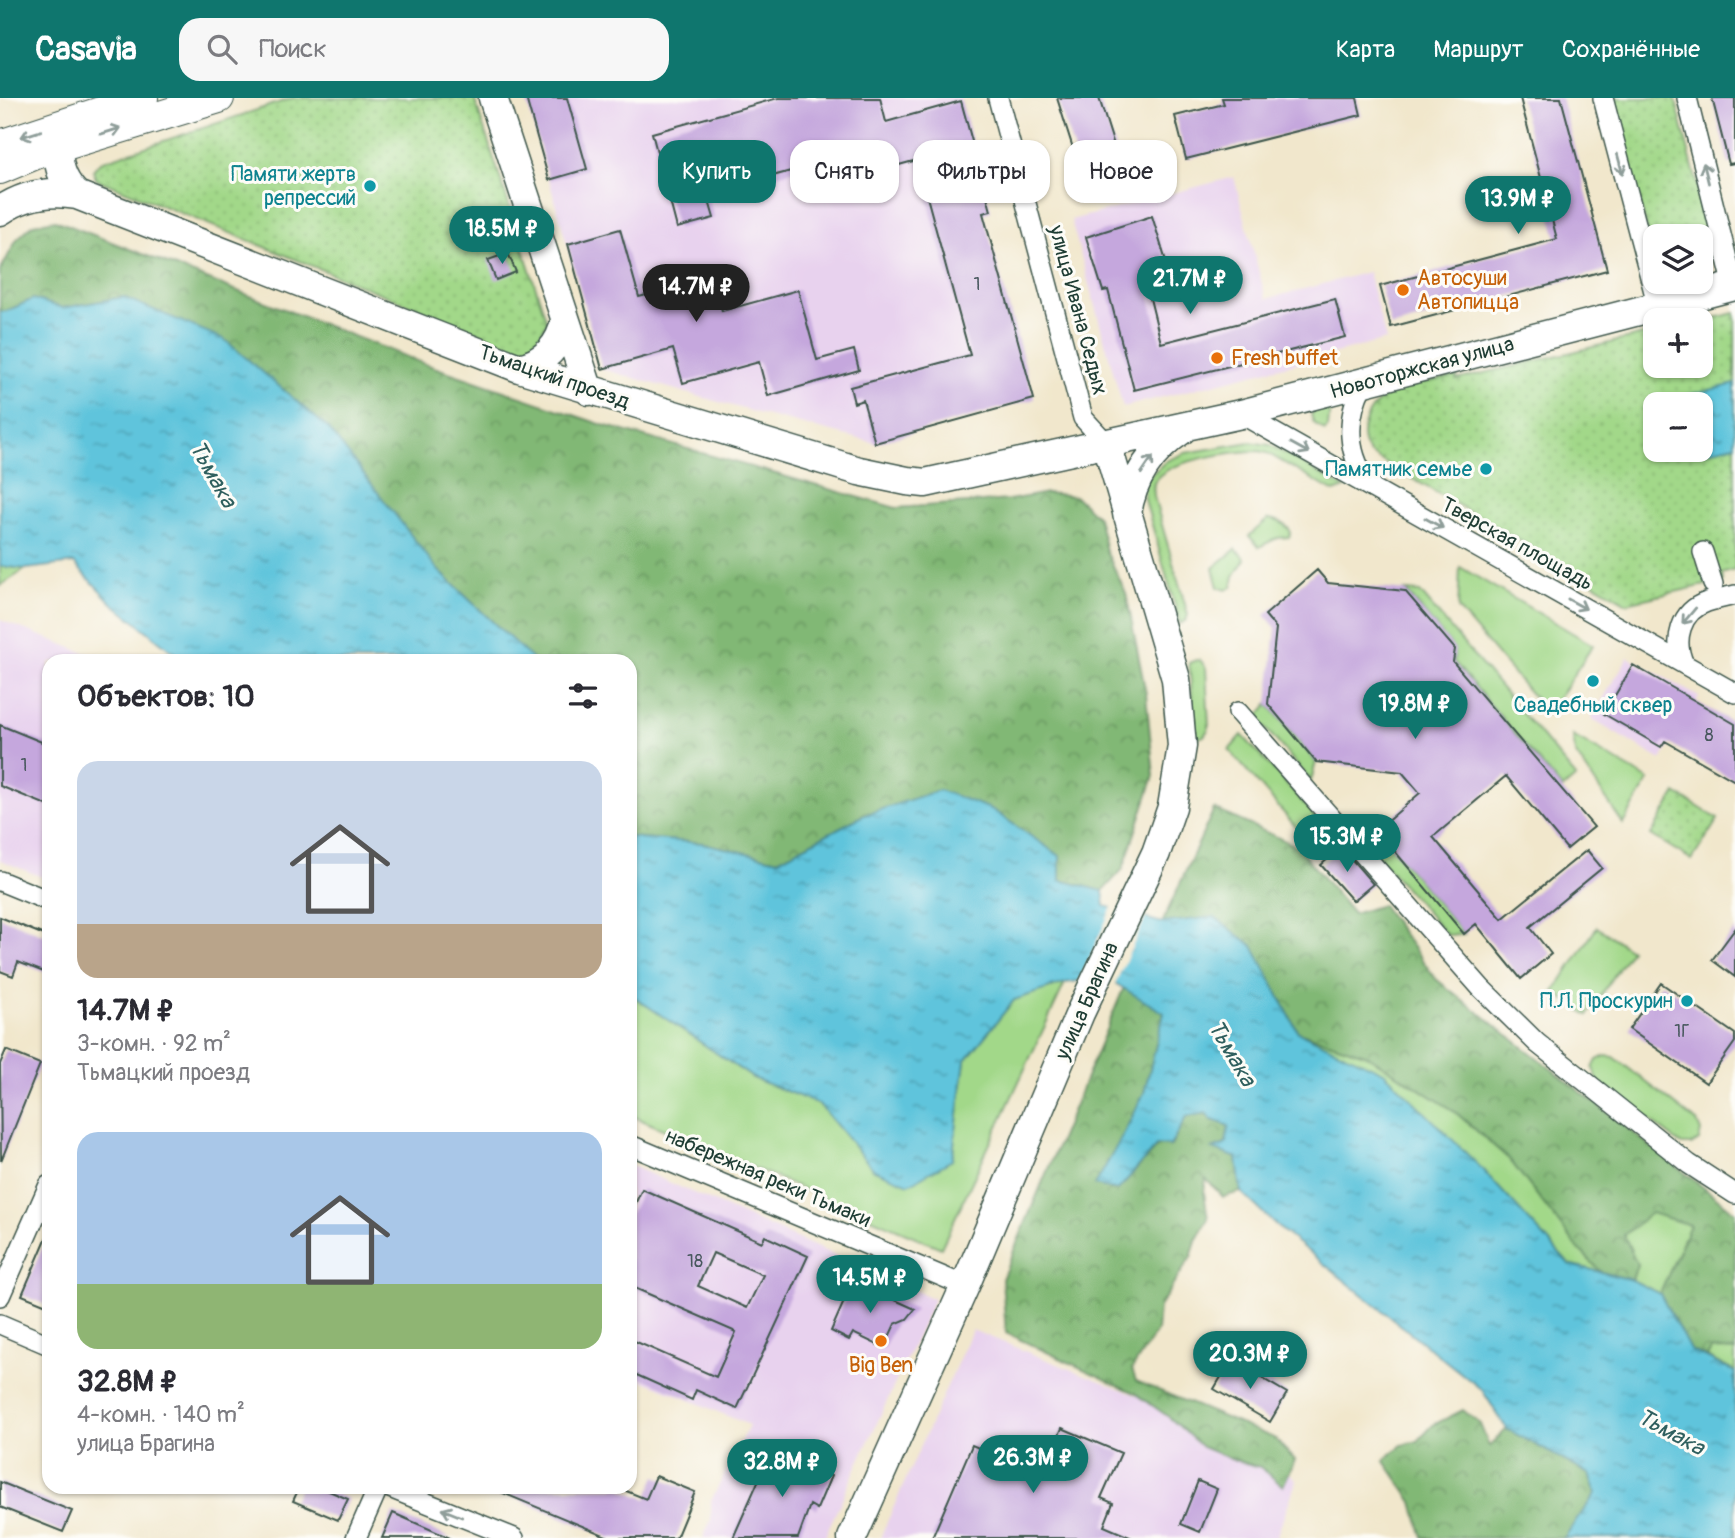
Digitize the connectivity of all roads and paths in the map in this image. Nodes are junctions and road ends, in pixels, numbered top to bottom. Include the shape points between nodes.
1 (143, 98) edge
2 (219, 98) edge
3 (493, 98) edge
4 (998, 98) edge
5 (1602, 98) edge
6 (1687, 98) edge
7 (0, 145) edge
8 (59, 147) junction
9 (0, 169) edge
10 (77, 195) junction
11 (8, 206) edge
12 (1735, 287) edge
13 (1658, 307) junction
14 (565, 320) junction
15 (519, 368) junction
16 (1363, 384) junction
17 (589, 391) junction
18 (1241, 414) junction
19 (1185, 427) junction
20 (1107, 444) junction
21 (1374, 489) junction
22 (1127, 514) junction
23 (1703, 552) dead end
24 (1713, 584) dead end
25 (1735, 595) edge
26 (1684, 664) junction
27 (1735, 693) edge
28 (1238, 712) dead end
29 (0, 881) edge
30 (42, 898) edge
31 (637, 1148) edge
32 (1735, 1194) edge
33 (42, 1201) edge
34 (965, 1286) junction
35 (0, 1296) edge
36 (0, 1324) edge
37 (42, 1342) edge
38 (374, 1494) edge
39 (405, 1494) edge
40 (356, 1538) edge
41 (514, 1538) edge
42 (852, 1538) edge

1 -> 7 main road
8 -> 2 main road
3 - 14 main road
4 - 20 street, улица Ивана Седых via 1083,418
5 -> 13 street
12 -> 6 street
8 - 9 main road
8 - 10 main road via 61,171
10 - 11 main road, Тьмацкий проезд via 49,193
10 - 15 main road, Тьмацкий проезд
12 - 13 main road, Новоторжская улица
13 - 16 main road, Новоторжская улица
14 - 15 main road via 558,342 547,355
14 - 17 main road
15 - 17 main road, Тьмацкий проезд
16 - 18 main road, Новоторжская улица
16 - 21 street via 1353,406 1350,439 1360,470
17 - 20 main road, Тьмацкий проезд via 907,481 936,481
18 - 19 main road, Новоторжская улица
18 -> 21 street, Тверская площадь
19 - 20 main road, Новоторжская улица
22 -> 19 main road via 1144,467
20 - 22 main road, улица Брагина
21 -> 26 street, Тверская площадь
22 - 34 main road, улица Брагина via 1175,672 1182,753 1172,807 1156,853 1080,1013
23 - 24 street
25 -> 26 street via 1705,603 1686,618 1678,640
26 - 27 street, Тверская площадь
28 - 32 street via 1481,988 1537,1043 1689,1164
29 - 30 street
31 - 34 street, набережная реки Тьмаки
33 - 35 street
34 - 42 main road, улица Брагина
36 - 37 street
38 - 40 street
41 -> 39 street

